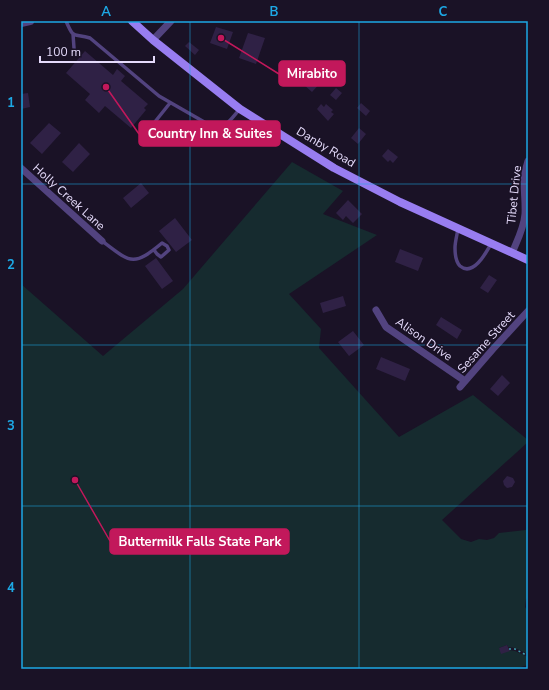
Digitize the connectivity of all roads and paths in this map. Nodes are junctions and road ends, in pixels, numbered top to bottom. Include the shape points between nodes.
1 (30, 21) edge
2 (66, 21) edge
3 (132, 21) edge
4 (171, 21) edge
5 (21, 24) edge
6 (72, 34) junction
7 (153, 40) junction
8 (74, 48) dead end
9 (170, 103) junction
10 (240, 109) junction
11 (146, 133) dead end
12 (528, 161) edge
13 (21, 168) edge
14 (458, 228) junction
15 (102, 241) joint
16 (492, 244) junction
17 (154, 250) dead end
18 (512, 253) junction
19 (528, 260) edge
20 (376, 310) dead end
21 (528, 311) edge
22 (465, 381) junction
23 (460, 387) dead end
24 (509, 649) dead end
25 (528, 656) edge
26 (528, 668) edge
27 (522, 669) edge

1 - 5 street
2 - 6 lane
3 - 7 main road, Danby Road
4 - 7 street
6 - 8 lane
6 - 9 lane via 90,38
7 - 10 main road, Danby Road
9 - 10 lane via 216,128 225,126
9 - 11 lane
10 - 14 main road, Danby Road via 334,168
12 - 18 street, Tibet Drive via 523,185 524,220
13 - 15 street, Holly Creek Lane
14 - 16 main road, Danby Road
14 - 16 lane via 455,255 461,267 471,268 478,263
15 - 17 lane via 122,256 134,260
16 - 18 main road, Danby Road
18 - 19 main road, Danby Road
20 - 22 street, Alison Drive via 386,327
21 - 22 street, Sesame Street
22 - 23 street, Sesame Street
24 - 25 path via 515,649
26 - 27 path

